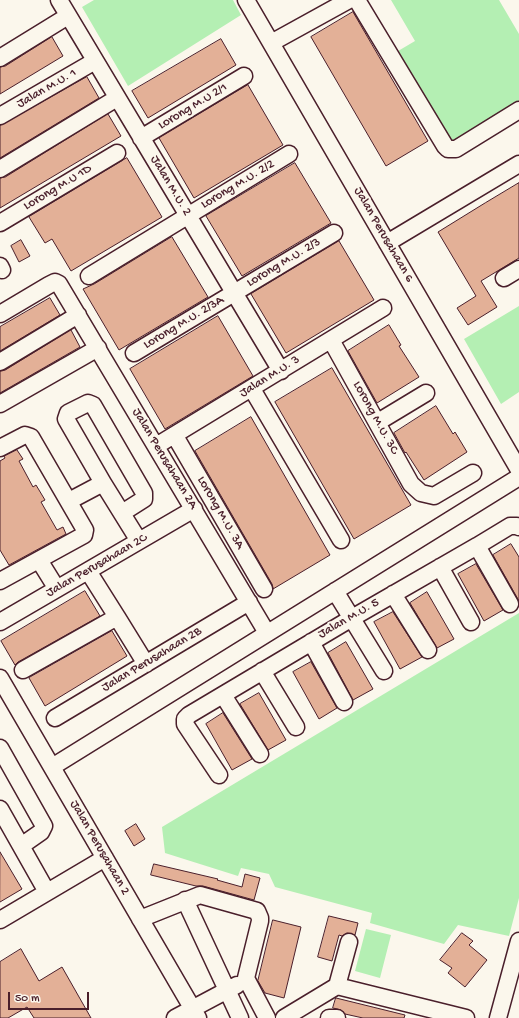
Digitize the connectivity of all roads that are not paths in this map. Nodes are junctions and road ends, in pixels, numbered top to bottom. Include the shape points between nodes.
1 (59, 0) edge
2 (246, 0) edge
3 (349, 0) edge
4 (357, 0) edge
5 (68, 16) junction
6 (272, 43) junction
7 (0, 58) edge
8 (95, 61) junction
9 (244, 76) dead end
10 (117, 98) junction
11 (519, 110) edge
12 (0, 116) edge
13 (141, 138) junction
14 (116, 153) dead end
15 (289, 154) dead end
16 (519, 164) edge
17 (0, 169) edge
18 (188, 216) junction
19 (0, 223) edge
20 (334, 233) dead end
21 (387, 243) junction
22 (519, 269) edge
23 (89, 276) dead end
24 (504, 278) dead end
25 (234, 293) junction
26 (383, 308) dead end
27 (0, 314) edge
28 (78, 315) junction
29 (331, 340) junction
30 (98, 348) junction
31 (134, 353) dead end
32 (0, 362) edge
33 (281, 371) junction
34 (252, 389) junction
35 (426, 393) dead end
36 (0, 404) edge
37 (378, 422) junction
38 (175, 436) junction
39 (156, 446) junction
40 (0, 448) edge
41 (519, 470) edge
42 (473, 473) dead end
43 (519, 477) edge
44 (103, 483) junction
45 (69, 501) junction
46 (194, 509) junction
47 (122, 513) junction
48 (518, 526) edge
49 (341, 540) dead end
50 (139, 541) junction
51 (477, 546) junction
52 (39, 560) junction
53 (440, 567) junction
54 (88, 571) junction
55 (0, 581) edge
56 (57, 589) junction
57 (264, 589) dead end
58 (335, 591) junction
59 (393, 594) junction
60 (249, 602) junction
61 (510, 604) dead end
62 (117, 617) junction
63 (352, 618) junction
64 (0, 622) edge
65 (471, 622) dead end
66 (267, 633) junction
67 (312, 642) junction
68 (428, 650) dead end
69 (146, 664) junction
70 (23, 670) dead end
71 (262, 671) junction
72 (384, 671) dead end
73 (0, 678) edge
74 (223, 695) junction
75 (344, 702) dead end
76 (55, 718) dead end
77 (296, 727) dead end
78 (0, 748) edge
79 (260, 754) dead end
80 (52, 767) junction
81 (219, 775) dead end
82 (0, 809) edge
83 (21, 846) junction
84 (105, 858) junction
85 (47, 892) junction
86 (185, 900) junction
87 (140, 918) junction
88 (0, 920) edge
89 (519, 941) edge
90 (349, 942) dead end
91 (247, 980) junction
92 (336, 986) junction
93 (227, 990) junction
94 (195, 1013) edge
95 (175, 1018) edge
96 (240, 1018) edge
97 (267, 1018) edge
98 (284, 1018) edge
99 (329, 1018) edge
100 (337, 1018) edge
101 (466, 1018) edge
102 (498, 1018) edge

1 - 5 street, Jalan M.U. 2
2 - 6 street, Jalan Perusahaan 6
3 - 6 street
4 - 11 street via 448,150 456,149
5 - 7 street
5 - 8 street, Jalan M.U. 2
6 - 21 street, Jalan Perusahaan 6
8 - 10 street, Jalan M.U. 2
8 - 12 street, Jalan M.U. 1
9 - 13 street, Lorong M.U 2/1
10 - 13 street, Jalan M.U. 2
10 - 17 street
13 - 18 street, Jalan M.U. 2
14 - 19 street, Lorong M.U 1D
15 - 18 street, Lorong M.U. 2/2
16 - 21 street
18 - 23 street, Lorong M.U. 2/2
18 - 25 street, Jalan M.U. 2
20 - 25 street, Lorong M.U. 2/3
21 - 41 street, Jalan Perusahaan 6
22 - 24 street
25 - 31 street, Lorong M.U. 2/3A
25 - 33 street, Jalan M.U. 2
26 - 29 street, Jalan M.U. 3
27 - 28 street, Jalan Perusahaan 2A via 55,282 59,284
28 - 30 street, Jalan Perusahaan 2A
28 - 32 street
29 - 33 street, Jalan M.U. 3
29 - 37 street, Lorong M.U. 3C
30 - 36 street
30 - 39 street, Jalan Perusahaan 2A
33 - 34 street, Jalan M.U. 3
34 - 38 street, Jalan M.U. 3
34 - 49 street
35 - 37 street
37 - 42 street, Lorong M.U. 3C via 412,484 421,493 434,496
38 - 39 street, Jalan M.U. 3
38 - 57 street, Lorong M.U. 3A
39 - 46 street, Jalan Perusahaan 2A
40 - 45 street via 25,435 31,437
43 - 58 street
44 - 45 street
44 - 47 street
44 - 47 street via 66,420 68,413 88,403 93,405 144,493 144,499
45 - 52 street via 85,530 84,535
46 - 50 street, Jalan Perusahaan 2C
46 - 60 street, Jalan Perusahaan 2A
47 - 50 street
48 - 51 street, Jalan M.U. 5 via 510,526
50 - 54 street, Jalan Perusahaan 2C
51 - 53 street, Jalan M.U. 5
51 - 61 street
52 - 55 street
52 - 56 street
53 - 59 street, Jalan M.U. 5
53 - 65 street
54 - 56 street, Jalan Perusahaan 2C
54 - 62 street
56 - 64 street, Jalan Perusahaan 2C
58 - 63 street
58 - 66 street
59 - 63 street, Jalan M.U. 5
59 - 68 street
60 - 66 street, Jalan Perusahaan 2A
60 - 69 street, Jalan Perusahaan 2B
62 - 69 street
62 - 70 street
63 - 67 street, Jalan M.U. 5
63 - 72 street
66 - 80 street
67 - 71 street, Jalan M.U. 5
67 - 75 street
69 - 76 street, Jalan Perusahaan 2B
71 - 74 street, Jalan M.U. 5
71 - 77 street
73 - 80 street, Jalan Perusahaan 2
74 - 79 street
74 - 81 street, Jalan M.U. 5 via 185,719 185,724
78 - 83 street via 44,826 41,832
80 - 84 street, Jalan Perusahaan 2
82 - 83 street
83 - 85 street
84 - 85 street
84 - 87 street, Jalan Perusahaan 2
85 - 88 street
86 - 87 street
86 - 91 street via 200,895 259,914 260,921
86 - 93 street
87 - 94 street, Jalan Perusahaan 2
89 - 102 street
90 - 92 street
91 - 93 street
91 - 97 street
92 - 98 street
92 - 101 street
93 - 94 street
93 - 96 street
94 - 95 street
99 - 100 street

